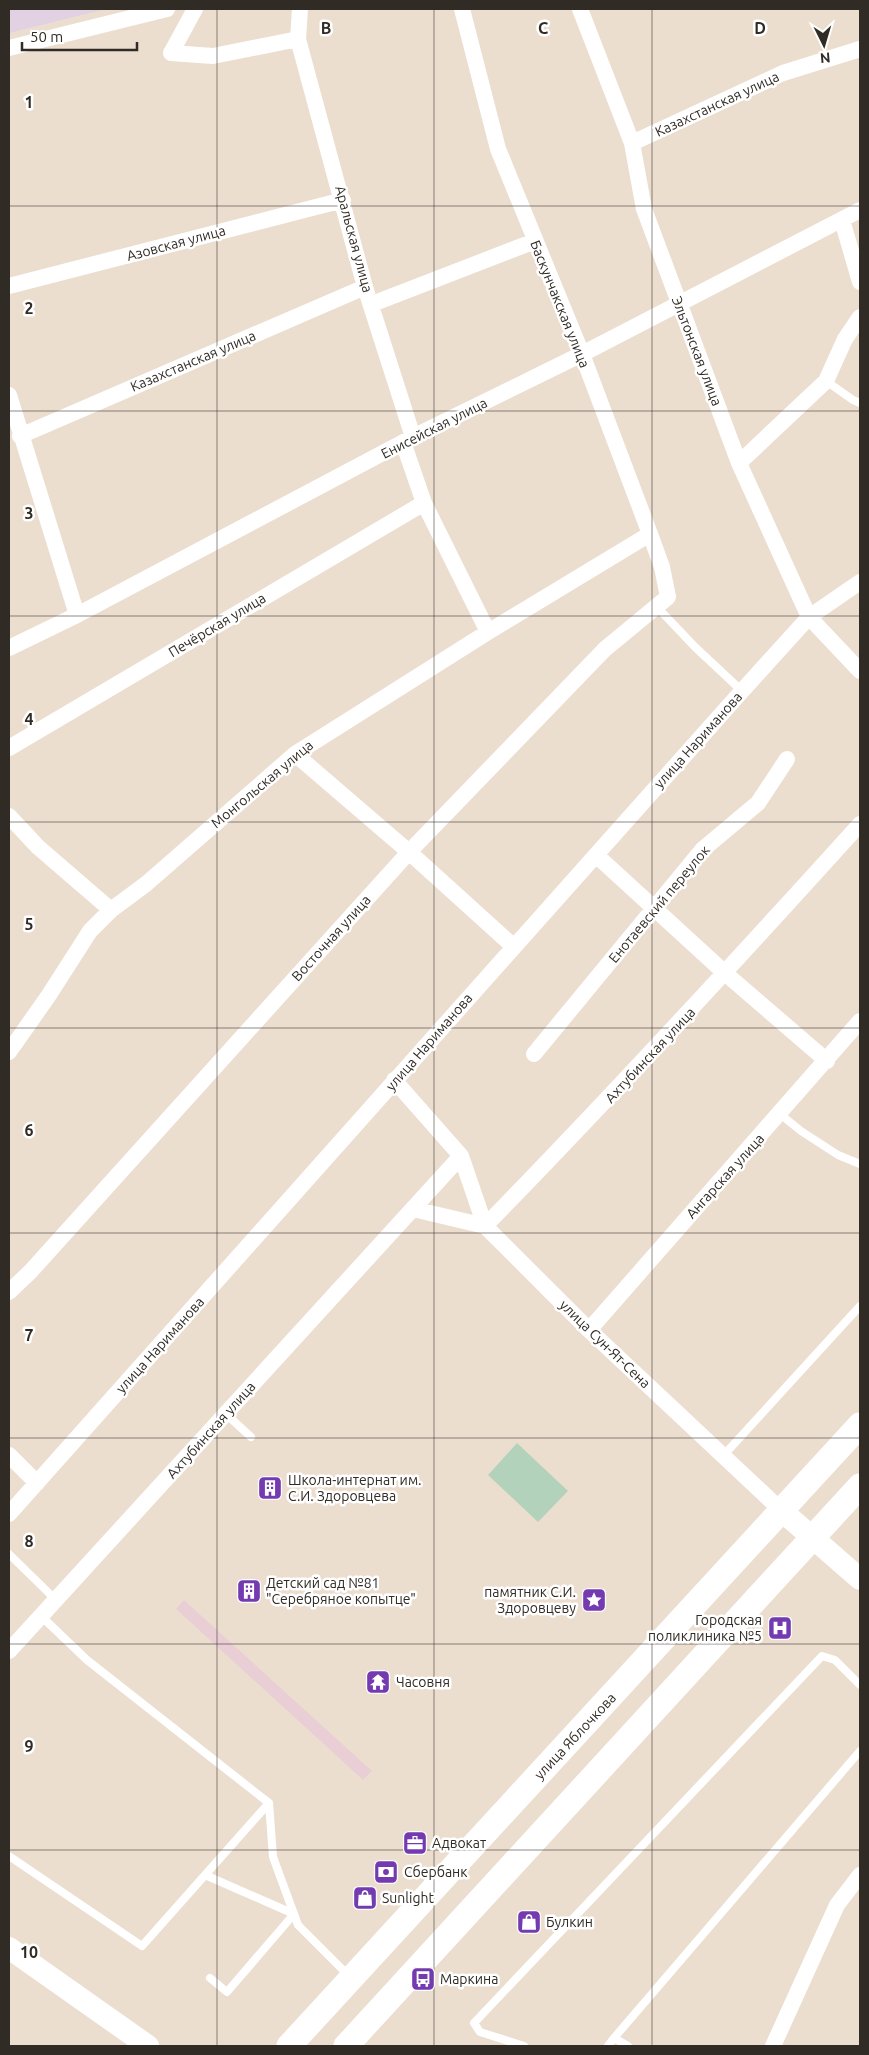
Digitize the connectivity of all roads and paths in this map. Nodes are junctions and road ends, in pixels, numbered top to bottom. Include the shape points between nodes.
1 (167, 9) edge
2 (195, 9) edge
3 (300, 9) edge
4 (462, 9) edge
5 (580, 9) edge
6 (298, 39) junction
7 (9, 48) edge
8 (860, 49) edge
9 (632, 143) junction
10 (343, 200) junction
11 (860, 210) edge
12 (842, 220) junction
13 (535, 241) junction
14 (860, 282) edge
15 (9, 286) edge
16 (366, 287) junction
17 (372, 304) junction
18 (680, 304) junction
19 (860, 317) edge
20 (582, 354) junction
21 (826, 381) junction
22 (9, 396) edge
23 (860, 403) edge
24 (20, 436) junction
25 (408, 440) junction
26 (739, 463) junction
27 (424, 503) junction
28 (650, 534) junction
29 (860, 582) edge
30 (662, 602) junction
31 (77, 615) junction
32 (809, 617) junction
33 (488, 632) junction
34 (9, 648) edge
35 (860, 671) edge
36 (742, 691) junction
37 (9, 748) edge
38 (295, 754) junction
39 (787, 759) dead end
40 (9, 816) edge
41 (860, 824) edge
42 (409, 852) junction
43 (596, 855) junction
44 (654, 909) junction
45 (111, 910) junction
46 (513, 946) junction
47 (726, 974) junction
48 (860, 1021) edge
49 (9, 1052) edge
50 (534, 1054) dead end
51 (827, 1061) junction
52 (394, 1080) junction
53 (780, 1114) junction
54 (461, 1156) junction
55 (860, 1164) edge
56 (412, 1209) junction
57 (485, 1226) junction
58 (9, 1292) edge
59 (860, 1306) edge
60 (589, 1330) junction
61 (226, 1414) junction
62 (860, 1425) edge
63 (252, 1438) dead end
64 (9, 1455) edge
65 (723, 1456) junction
66 (37, 1483) junction
67 (860, 1486) edge
68 (782, 1511) junction
69 (9, 1514) edge
70 (813, 1538) junction
71 (9, 1554) edge
72 (860, 1580) edge
73 (56, 1600) junction
74 (41, 1616) junction
75 (9, 1651) edge
76 (860, 1686) edge
77 (860, 1751) edge
78 (269, 1803) junction
79 (9, 1856) edge
80 (205, 1875) junction
81 (860, 1875) edge
82 (294, 1914) junction
83 (9, 1948) edge
84 (210, 1978) dead end
85 (351, 1978) junction
86 (614, 2038) junction
87 (144, 2045) edge
88 (289, 2046) edge
89 (346, 2046) edge
90 (524, 2046) edge
91 (608, 2046) edge
92 (628, 2046) edge
93 (773, 2046) edge

1 - 7 street
2 - 6 street via 171,53 213,56
3 - 6 street, Аральская улица
4 - 13 street, Баскунчакская улица via 498,149
5 - 9 street, Эльтонская улица
6 - 10 street, Аральская улица
8 - 9 street, Казахстанская улица via 783,73
9 - 18 street, Эльтонская улица via 644,209
10 - 15 street, Азовская улица
10 - 16 street, Аральская улица
11 - 12 street, Енисейская улица
12 - 14 street
12 - 18 street, Енисейская улица
13 - 17 street
13 - 20 street, Баскунчакская улица
16 - 17 street, Аральская улица
16 - 24 street, Казахстанская улица
17 - 25 street, Аральская улица
18 - 20 street, Енисейская улица
18 - 26 street, Эльтонская улица
19 - 21 street via 845,339
20 - 25 street, Енисейская улица
20 - 28 street, Баскунчакская улица
21 - 23 lane
21 - 26 street
22 - 24 street
24 - 31 street
25 - 27 street, Аральская улица
25 - 31 street, Енисейская улица
26 - 32 street, Эльтонская улица
27 - 33 street, Аральская улица
27 - 37 street, Печёрская улица
28 - 30 street, Баскунчакская улица via 662,567
28 - 33 street, Монгольская улица
29 - 32 street, улица Нариманова
30 - 36 lane via 695,647
30 - 42 street, Восточная улица via 606,649
31 - 34 street, Енисейская улица
32 - 35 street, Эльтонская улица
32 - 36 street, улица Нариманова
33 - 38 street, Монгольская улица
36 - 43 street, улица Нариманова
38 - 42 street
38 - 45 street, Монгольская улица via 146,884
39 - 44 street, Енотаевский переулок via 758,803 702,850
40 - 45 street via 38,847
41 - 47 street, Ахтубинская улица
42 - 46 street
42 - 58 street, Восточная улица
43 - 44 street
43 - 46 street, улица Нариманова
44 - 47 street
44 - 50 street, Енотаевский переулок
45 - 49 street, Монгольская улица via 90,931
46 - 52 street, улица Нариманова
47 - 51 street
47 - 57 street, Ахтубинская улица
48 - 51 street, Ангарская улица
51 - 53 street, Ангарская улица
52 - 54 street
52 - 66 street, улица Нариманова
53 - 55 lane via 838,1155
53 - 60 street, Ангарская улица
54 - 56 street, Ахтубинская улица
54 - 57 street, улица Сун-Ят-Сена
56 - 57 street
56 - 61 street, Ахтубинская улица
57 - 60 street, улица Сун-Ят-Сена
59 - 65 lane
60 - 65 street, улица Сун-Ят-Сена
61 - 63 lane
61 - 73 street, Ахтубинская улица
62 - 68 main road, улица Яблочкова
64 - 66 street
65 - 68 street, улица Сун-Ят-Сена
66 - 69 street, улица Нариманова
67 - 70 main road
68 - 70 street
68 - 85 main road, улица Яблочкова
70 - 72 street
70 - 89 main road
71 - 73 lane
73 - 74 street, Ахтубинская улица
74 - 75 street, Ахтубинская улица
74 - 78 lane via 87,1660
76 - 90 lane via 835,1660 822,1656 474,2023 480,2032
77 - 86 lane
78 - 80 lane
78 - 82 lane via 273,1856
79 - 80 lane via 142,1946
80 - 82 lane
81 - 93 street via 837,1905
82 - 84 lane via 227,1992
82 - 85 lane via 298,1925
83 - 87 street
85 - 88 main road, улица Яблочкова
86 - 91 lane
86 - 92 lane

